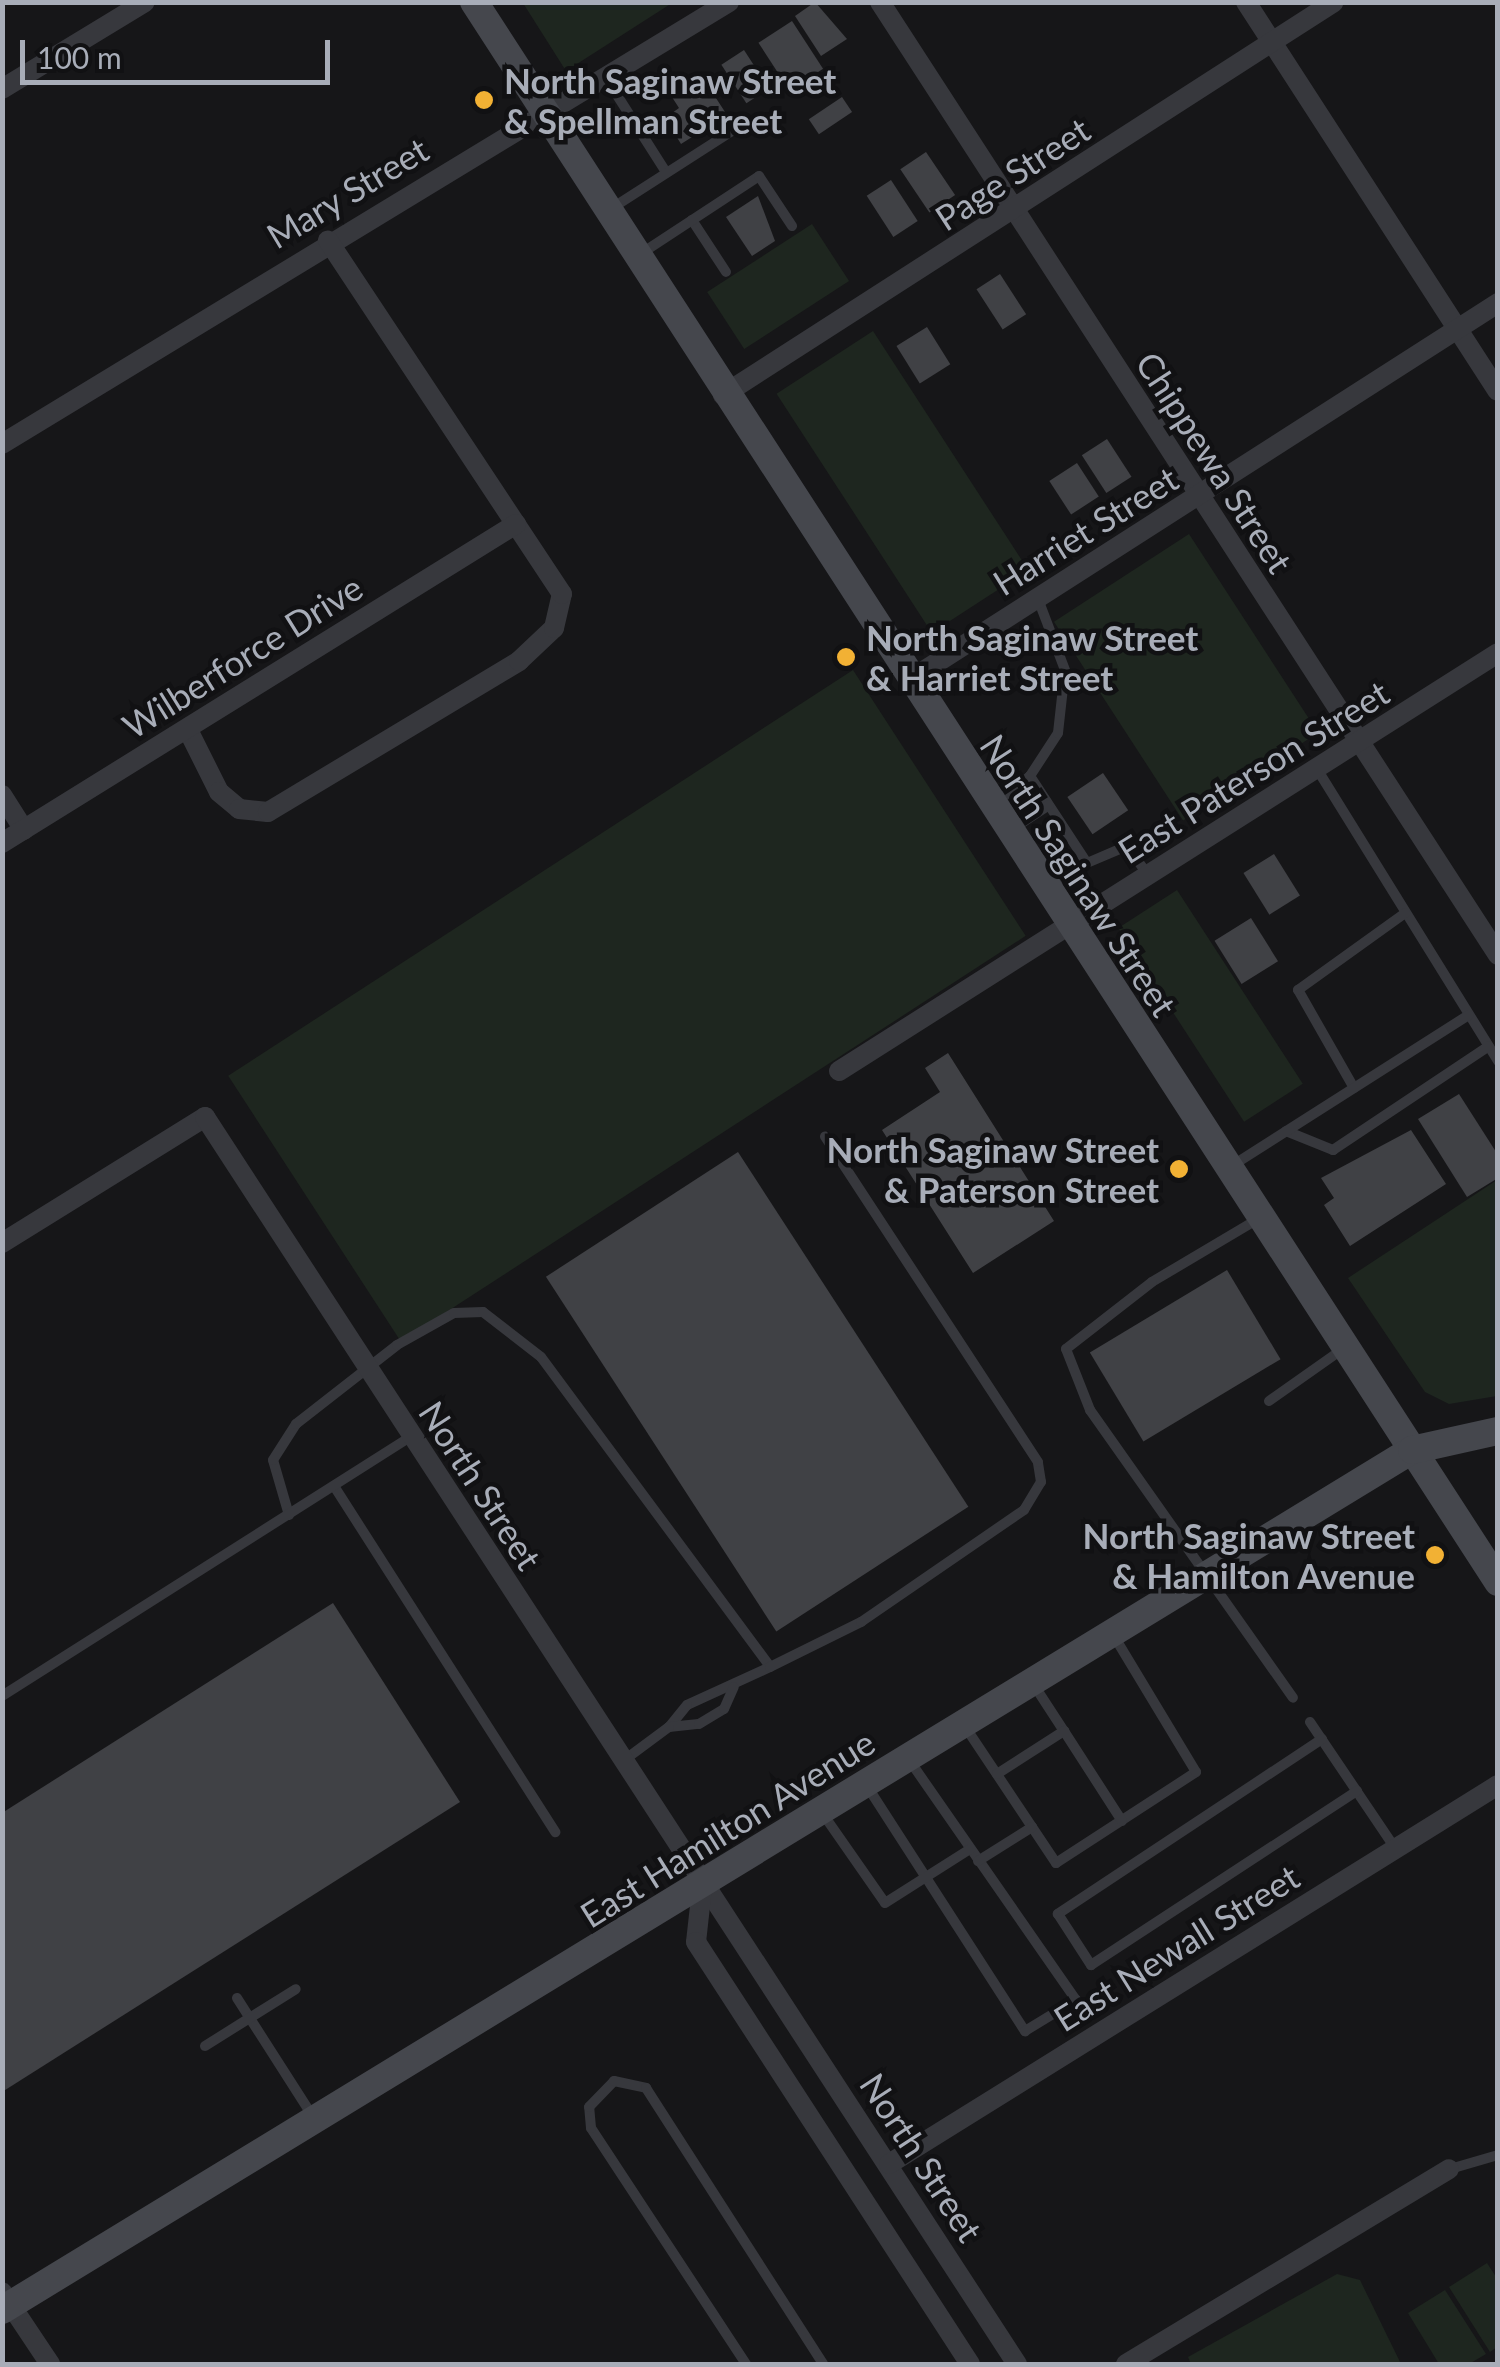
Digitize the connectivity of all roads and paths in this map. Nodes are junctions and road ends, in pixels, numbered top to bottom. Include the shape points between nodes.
1 (145, 2) edge
2 (474, 2) edge
3 (729, 2) edge
4 (880, 2) edge
5 (1246, 2) edge
6 (1334, 2) edge
7 (1272, 42) junction
8 (608, 81) junction
9 (2, 90) edge
10 (544, 113) junction
11 (732, 131) dead end
12 (666, 172) junction
13 (608, 210) junction
14 (1016, 211) junction
15 (692, 220) junction
16 (792, 226) dead end
17 (328, 240) junction
18 (637, 256) junction
19 (726, 272) dead end
20 (1498, 303) edge
21 (1458, 329) junction
22 (1498, 391) edge
23 (724, 396) junction
24 (2, 444) edge
25 (1198, 497) junction
26 (516, 524) junction
27 (1038, 599) junction
28 (1498, 653) edge
29 (908, 680) junction
30 (188, 730) junction
31 (1360, 743) junction
32 (1317, 769) junction
33 (1030, 776) junction
34 (2, 796) edge
35 (1049, 805) junction
36 (990, 807) junction
37 (24, 830) junction
38 (1006, 833) junction
39 (2, 843) edge
40 (1087, 863) junction
41 (1148, 875) junction
42 (1043, 890) junction
43 (1405, 914) junction
44 (1067, 927) junction
45 (1498, 955) edge
46 (1468, 1015) junction
47 (1489, 1046) junction
48 (1498, 1061) edge
49 (840, 1071) dead end
50 (1354, 1088) junction
51 (1286, 1131) junction
52 (825, 1136) dead end
53 (1225, 1170) junction
54 (1258, 1219) junction
55 (2, 1244) edge
56 (1345, 1347) junction
57 (370, 1374) junction
58 (1269, 1401) dead end
59 (1498, 1430) edge
60 (412, 1436) junction
61 (1412, 1450) junction
62 (334, 1486) junction
63 (289, 1515) junction
64 (1207, 1574) junction
65 (1498, 1582) edge
66 (1112, 1633) junction
67 (770, 1667) junction
68 (1032, 1682) junction
69 (734, 1687) junction
70 (2, 1696) edge
71 (1293, 1698) dead end
72 (1310, 1722) dead end
73 (964, 1724) junction
74 (670, 1727) junction
75 (1064, 1731) junction
76 (1322, 1739) junction
77 (908, 1759) junction
78 (623, 1761) junction
79 (997, 1774) junction
80 (867, 1785) junction
81 (1498, 1785) edge
82 (1356, 1791) junction
83 (821, 1812) junction
84 (1122, 1821) junction
85 (1032, 1826) junction
86 (556, 1832) dead end
87 (1395, 1848) junction
88 (970, 1849) junction
89 (978, 1861) junction
90 (925, 1876) junction
91 (702, 1888) junction
92 (296, 1989) dead end
93 (237, 1998) dead end
94 (250, 2018) junction
95 (205, 2046) dead end
96 (314, 2118) junction
97 (1498, 2155) edge
98 (889, 2164) junction
99 (1449, 2170) joint
100 (5, 2302) edge
101 (50, 2364) edge
102 (746, 2364) edge
103 (824, 2364) edge
104 (970, 2364) edge
105 (1017, 2364) edge
106 (1126, 2364) edge

1 - 9 street
2 - 10 main road, North Saginaw Street
3 - 8 street, Mary Street
4 - 14 street, Chippewa Street
5 - 7 street
6 - 7 street, Page Street
7 - 14 street, Page Street
7 - 21 street
8 - 10 street, Mary Street
8 - 12 lane
10 - 13 main road, North Saginaw Street
10 - 17 street, Mary Street
11 - 12 lane
12 - 13 lane
13 - 18 main road, North Saginaw Street
14 - 23 street, Page Street
14 - 25 street, Chippewa Street
15 - 16 lane via 759,176
15 - 18 lane
15 - 19 lane
17 - 24 street, Mary Street
17 - 26 street
18 - 23 main road, North Saginaw Street
20 - 21 street, Harriet Street
21 - 22 street
21 - 25 street, Harriet Street
23 - 29 main road, North Saginaw Street
25 - 27 street, Harriet Street
25 - 31 street, Chippewa Street
26 - 30 street, Wilberforce Drive
26 - 30 street via 562,594 554,628 536,650 268,812 238,810 219,792
27 - 29 street, Harriet Street
27 - 33 lane via 1065,670 1058,733
28 - 31 street, East Paterson Street
29 - 36 main road, North Saginaw Street
30 - 37 street, Wilberforce Drive
31 - 32 street, East Paterson Street
31 - 45 street, Chippewa Street
32 - 41 street, East Paterson Street
32 - 43 lane
33 - 35 lane
33 - 36 lane
34 - 37 street
35 - 38 lane
35 - 40 lane
36 - 38 main road, North Saginaw Street
37 - 39 street, Wilberforce Drive
38 - 42 main road, North Saginaw Street
40 - 41 lane via 1127,846
40 - 42 lane
41 - 44 street, East Paterson Street
42 - 44 main road, North Saginaw Street
43 - 46 lane
43 - 50 lane via 1298,990
44 - 49 street, East Paterson Street
44 - 53 main road, North Saginaw Street
46 - 47 lane
46 - 50 lane
47 - 48 lane
47 - 51 lane via 1333,1150
50 - 51 lane
51 - 53 lane
52 - 67 lane via 1038,1462 1042,1482 1024,1510 860,1622
53 - 54 main road, North Saginaw Street
54 - 56 main road, North Saginaw Street
54 - 64 lane via 1138,1291 1066,1349 1076,1390
55 - 57 street, North Street via 206,1117
56 - 58 lane
56 - 61 main road, North Saginaw Street
57 - 60 street, North Street
57 - 63 lane via 280,1443 274,1480
57 - 67 lane via 397,1345 454,1313 484,1312 519,1336
59 - 61 main road, East Hamilton Avenue
60 - 62 lane
60 - 78 street, North Street
61 - 64 main road, East Hamilton Avenue
61 - 65 main road, North Saginaw Street
62 - 63 lane
62 - 86 lane
63 - 70 lane
64 - 66 main road, East Hamilton Avenue
64 - 71 lane
66 - 68 main road, East Hamilton Avenue
66 - 84 lane via 1196,1772
67 - 69 lane
68 - 73 main road, East Hamilton Avenue
68 - 75 lane
69 - 74 lane via 687,1704
69 - 74 lane via 699,1724
72 - 76 lane
73 - 77 main road, East Hamilton Avenue
73 - 79 lane
74 - 78 lane
75 - 79 lane
75 - 84 lane
76 - 82 lane
76 - 82 lane via 1058,1914 1091,1965
77 - 80 main road, East Hamilton Avenue
77 - 88 lane
78 - 91 street, North Street
79 - 85 lane
80 - 83 main road, East Hamilton Avenue
80 - 90 lane
81 - 87 street, East Newall Street
82 - 87 lane
83 - 90 lane via 885,1903
83 - 91 main road, East Hamilton Avenue
84 - 85 lane via 1056,1864
85 - 89 lane
87 - 98 street, East Newall Street
88 - 89 lane
88 - 90 lane
89 - 90 lane via 1076,2000 1025,2030
91 - 96 main road, East Hamilton Avenue
91 - 98 street, North Street
91 - 104 street, North Street via 696,1942
92 - 94 lane
93 - 94 lane
94 - 95 lane
94 - 96 lane
96 - 100 main road, East Hamilton Avenue
97 - 99 lane
98 - 105 street, North Street
99 - 106 street
100 - 101 street
102 - 103 lane via 591,2128 589,2108 614,2081 646,2088

